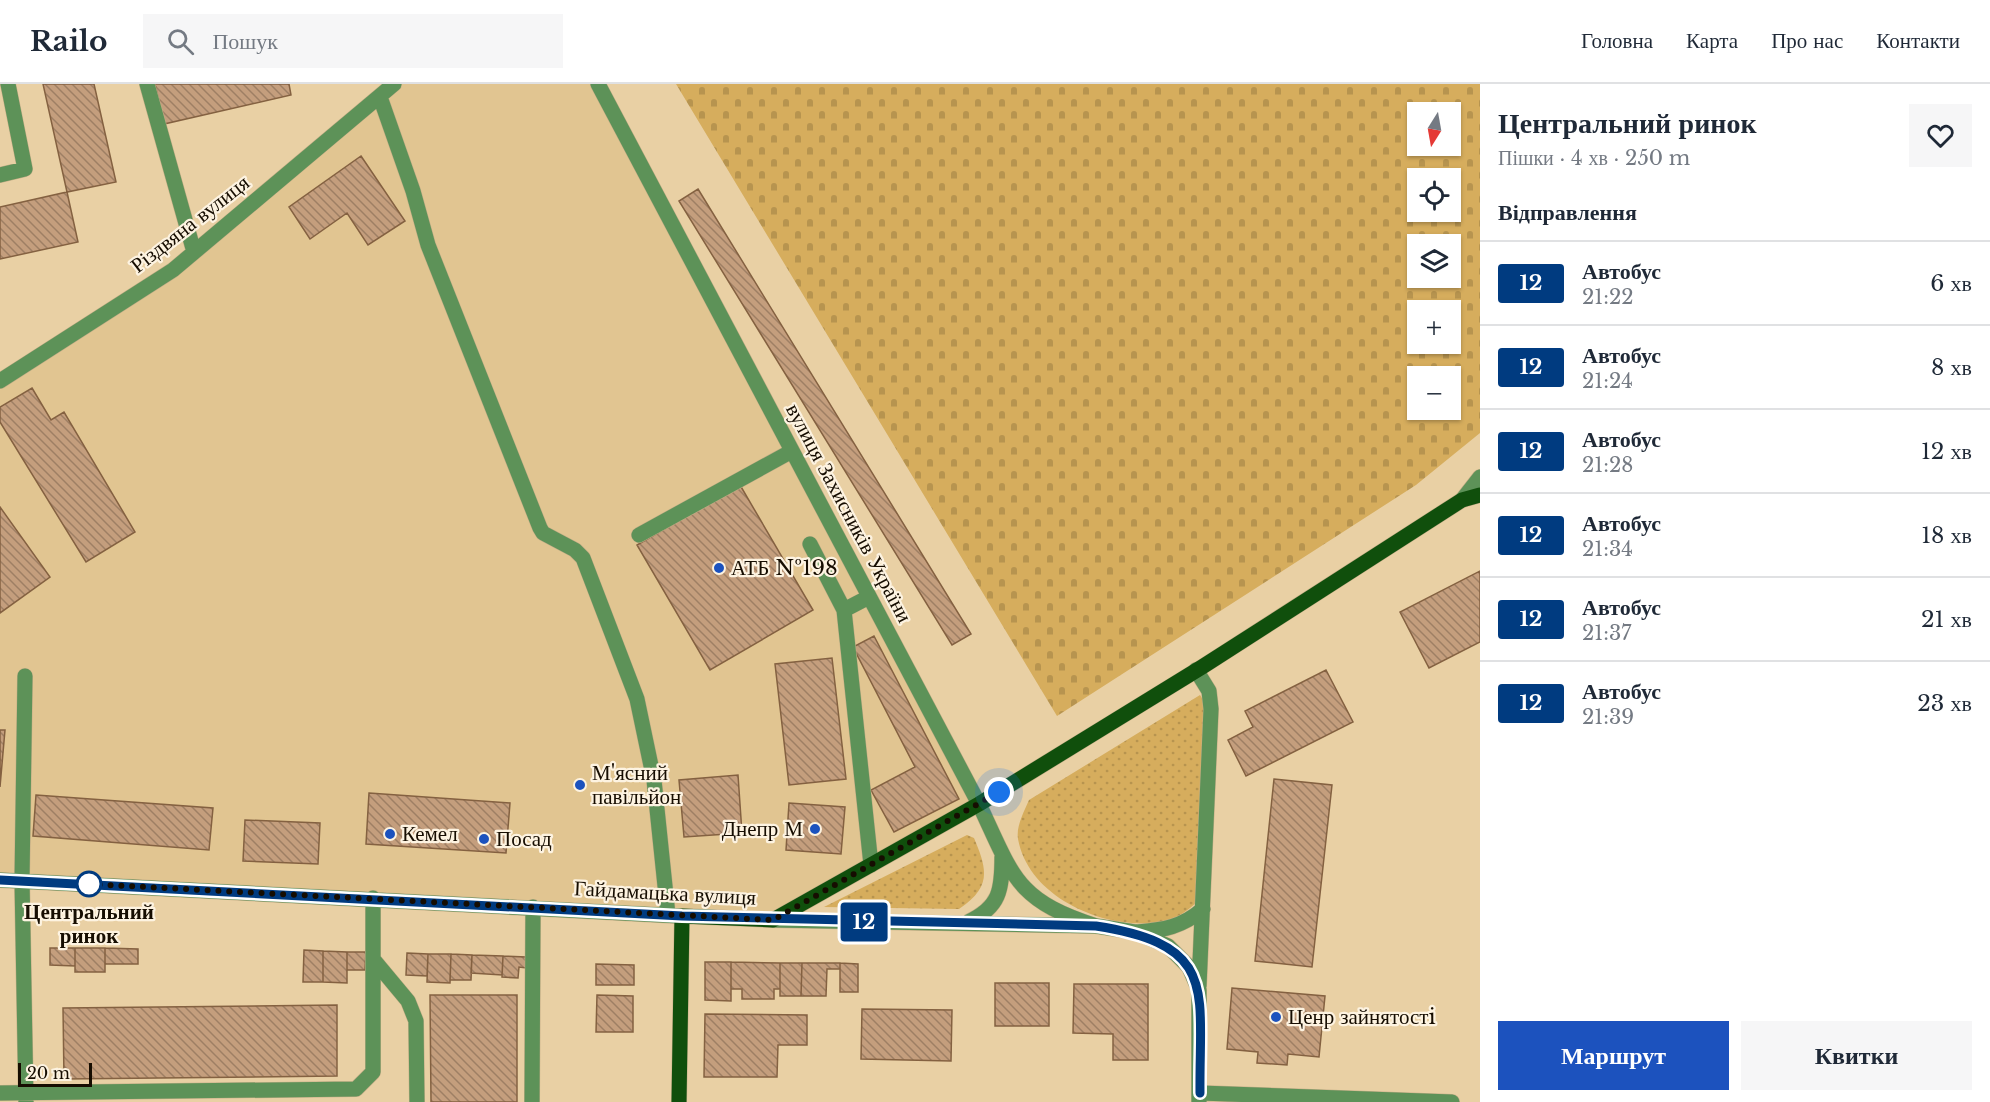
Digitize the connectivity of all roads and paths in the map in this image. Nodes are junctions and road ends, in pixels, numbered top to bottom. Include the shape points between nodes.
1 (8, 84) edge
2 (147, 84) edge
3 (394, 84) edge
4 (598, 84) edge
5 (380, 97) junction
6 (0, 175) edge
7 (194, 252) junction
8 (0, 381) edge
9 (792, 451) junction
10 (1480, 477) edge
11 (1480, 495) edge
12 (1462, 500) junction
13 (639, 535) dead end
14 (810, 544) dead end
15 (869, 597) junction
16 (844, 610) junction
17 (1196, 670) junction
18 (25, 676) dead end
19 (979, 804) junction
20 (1002, 854) junction
21 (871, 865) junction
22 (0, 880) edge
23 (21, 880) junction
24 (373, 898) junction
25 (532, 907) junction
26 (1203, 909) junction
27 (675, 916) junction
28 (773, 920) junction
29 (963, 924) junction
30 (1096, 926) junction
31 (1135, 932) junction
32 (373, 959) junction
33 (1199, 992) junction
34 (0, 1093) edge
35 (159, 1096) edge
36 (333, 1096) edge
37 (26, 1097) edge
38 (1200, 1098) edge
39 (1315, 1100) edge
40 (417, 1102) edge
41 (532, 1102) edge
42 (679, 1102) edge
43 (1452, 1102) edge

1 - 6 street via 26,169
2 - 7 street
3 - 5 street, Різдвяна вулиця
4 - 9 street, вулиця Захисників України
5 - 7 street, Різдвяна вулиця
5 - 27 street via 428,244 540,528 583,558 637,699
7 - 8 street, Різдвяна вулиця via 173,270
9 - 13 street
9 - 15 street, вулиця Захисників України
10 - 12 street
11 - 12 main road
12 - 17 main road
14 - 16 street
15 - 16 street
15 - 19 street, вулиця Захисників України
16 - 21 street
17 - 19 main road
17 - 26 street via 1209,691 1211,709
18 - 23 street
19 - 20 street, вулиця Захисників України
19 - 21 main road
20 - 29 street via 997,898 985,914
20 - 30 street, вулиця Захисників України via 1013,876 1035,900 1062,915
21 - 28 main road
22 - 23 street, Гайдамацька вулиця
23 - 24 street, Гайдамацька вулиця
23 - 37 street
24 - 25 street, Гайдамацька вулиця
24 - 32 street
25 - 27 street, Гайдамацька вулиця
25 - 41 street
26 - 31 street via 1170,930
26 - 33 street
27 - 28 main road, Гайдамацька вулиця
27 - 42 main road
28 - 29 street, Гайдамацька вулиця
29 - 30 street, Гайдамацька вулиця
30 - 31 street, Гайдамацька вулиця
31 - 33 street, Гайдамацька вулиця via 1168,946 1189,967
32 - 36 street via 373,1072 356,1089
32 - 40 street via 413,1010
33 - 38 street, Гайдамацька вулиця
34 - 37 street
35 - 36 street
35 - 37 street
38 - 39 street
39 - 43 street

